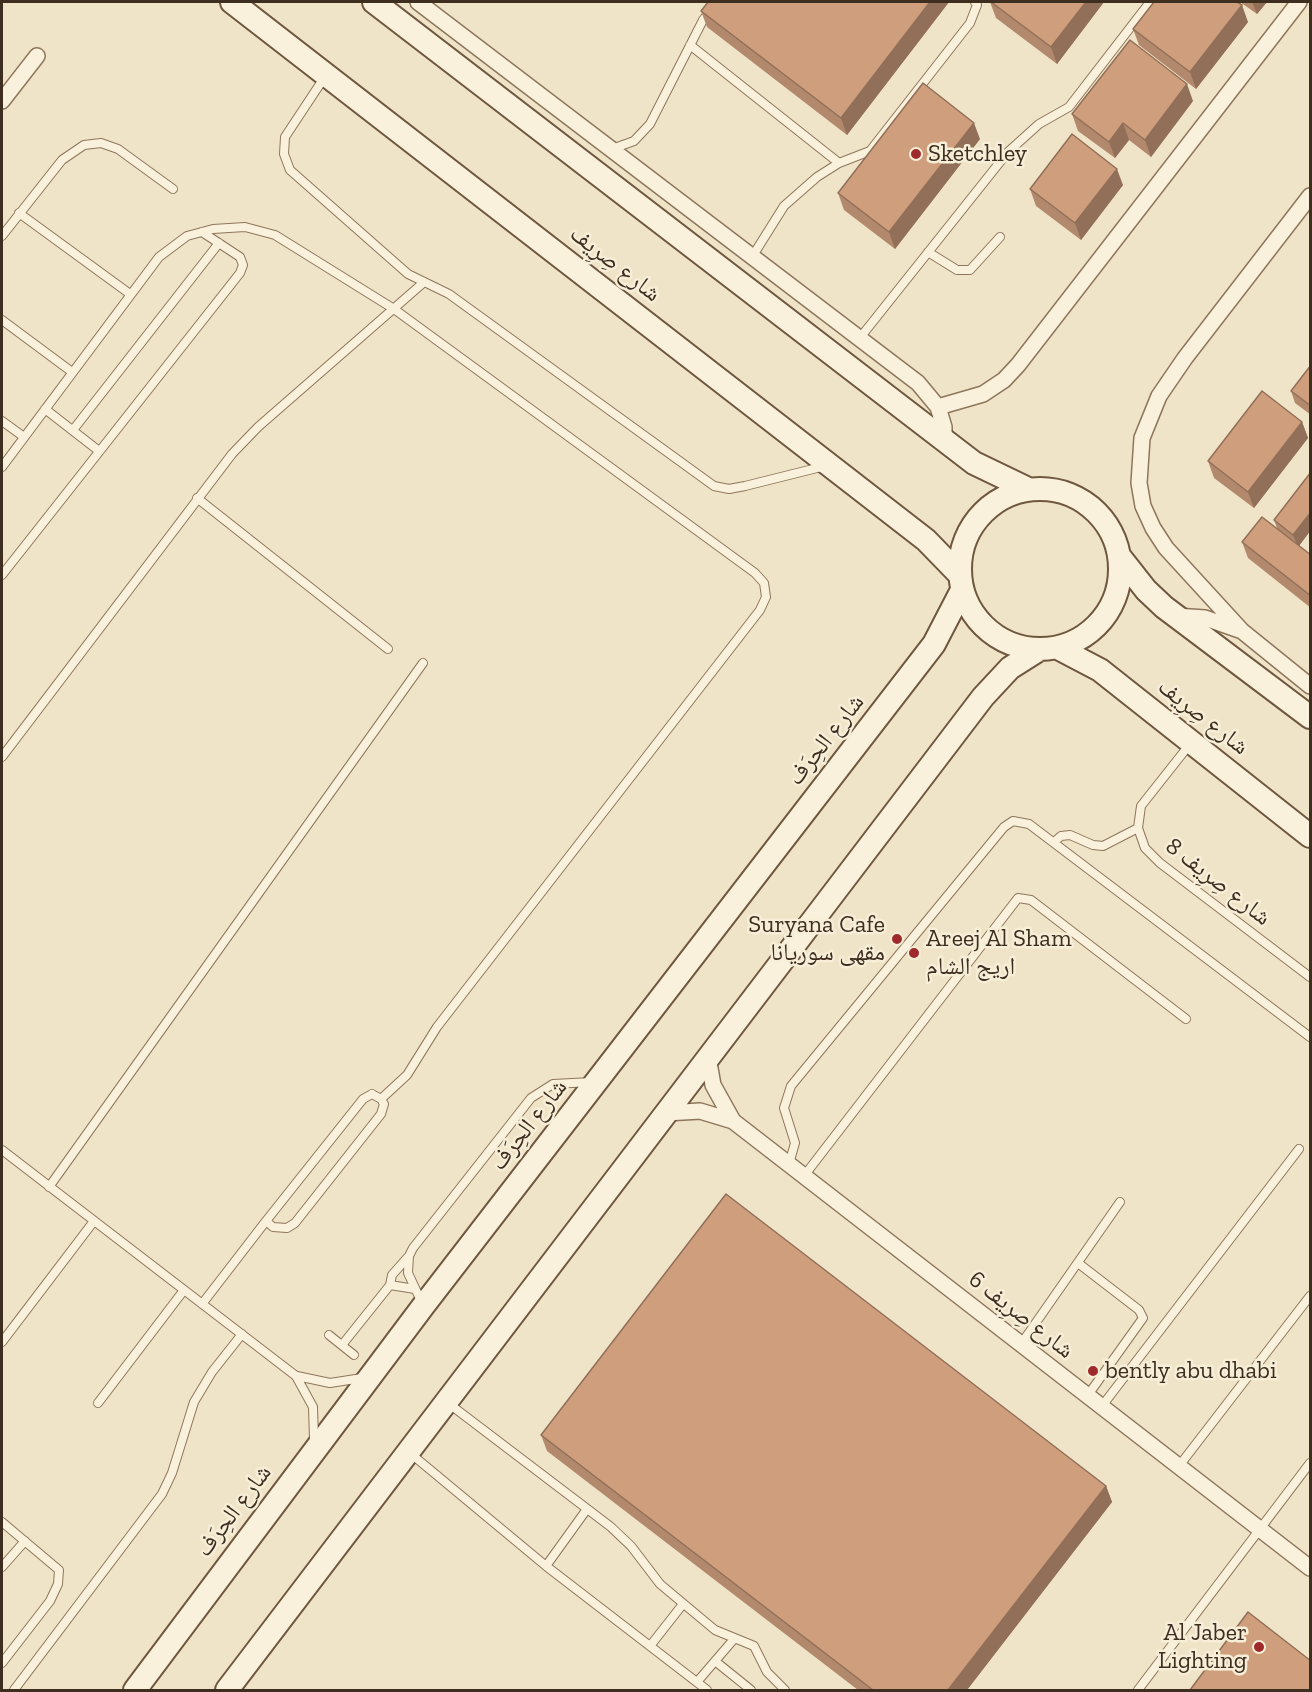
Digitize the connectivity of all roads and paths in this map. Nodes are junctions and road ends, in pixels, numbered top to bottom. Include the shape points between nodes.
1 (232, 2) edge
2 (374, 2) edge
3 (418, 2) edge
4 (717, 2) edge
5 (975, 2) edge
6 (1150, 2) edge
7 (1299, 2) edge
8 (690, 45) junction
9 (37, 56) dead end
10 (327, 74) junction
11 (2, 101) edge
12 (611, 149) junction
13 (839, 163) junction
14 (173, 189) dead end
15 (1311, 196) edge
16 (19, 213) junction
17 (202, 232) junction
18 (2, 236) edge
19 (1000, 237) dead end
20 (219, 243) junction
21 (928, 252) junction
22 (752, 257) junction
23 (423, 283) junction
24 (130, 294) junction
25 (394, 309) junction
26 (2, 320) edge
27 (860, 339) junction
28 (72, 372) junction
29 (938, 407) junction
30 (45, 409) junction
31 (2, 421) edge
32 (73, 430) junction
33 (24, 437) junction
34 (944, 439) junction
35 (99, 451) junction
36 (829, 465) junction
37 (2, 467) edge
38 (1028, 489) junction
39 (197, 498) junction
40 (1120, 557) junction
41 (2, 575) edge
42 (961, 583) junction
43 (1176, 616) junction
44 (1242, 631) junction
45 (388, 649) dead end
46 (1049, 649) junction
47 (423, 663) dead end
48 (1311, 686) edge
49 (1311, 717) edge
50 (1191, 743) junction
51 (2, 756) edge
52 (1138, 828) junction
53 (1311, 836) edge
54 (1054, 843) junction
55 (1311, 977) edge
56 (1186, 1019) dead end
57 (1311, 1037) edge
58 (708, 1058) junction
59 (596, 1082) junction
60 (381, 1099) junction
61 (666, 1113) junction
62 (733, 1121) junction
63 (1299, 1149) dead end
64 (2, 1150) edge
65 (789, 1164) junction
66 (804, 1176) junction
67 (49, 1186) junction
68 (1120, 1202) dead end
69 (94, 1221) junction
70 (266, 1221) junction
71 (409, 1256) junction
72 (1078, 1263) junction
73 (390, 1285) junction
74 (184, 1290) junction
75 (1311, 1296) edge
76 (419, 1297) junction
77 (202, 1304) junction
78 (242, 1334) junction
79 (329, 1335) dead end
80 (2, 1342) edge
81 (1021, 1344) junction
82 (342, 1345) junction
83 (354, 1355) dead end
84 (375, 1372) junction
85 (296, 1376) junction
86 (1088, 1395) junction
87 (446, 1402) junction
88 (98, 1403) dead end
89 (1102, 1406) junction
90 (409, 1452) junction
91 (310, 1455) junction
92 (1311, 1463) edge
93 (1179, 1466) junction
94 (587, 1509) junction
95 (2, 1522) edge
96 (1260, 1528) junction
97 (25, 1541) junction
98 (546, 1566) junction
99 (2, 1567) edge
100 (1311, 1568) edge
101 (683, 1604) junction
102 (734, 1639) junction
103 (650, 1646) junction
104 (715, 1661) junction
105 (2, 1663) edge
106 (697, 1682) junction
107 (14, 1690) edge
108 (135, 1690) edge
109 (227, 1690) edge
110 (707, 1690) edge
111 (751, 1690) edge
112 (785, 1690) edge
113 (1138, 1690) edge

1 - 10 main road, شارع صِرِيف
2 - 34 main road
3 - 12 street
4 - 8 lane
5 - 13 lane via 970,23 870,151
6 - 21 lane via 1069,107 1039,124 1008,152
7 - 29 street via 1018,366 983,394
8 - 12 lane via 650,124 634,141
8 - 13 lane
9 - 11 street
10 - 23 lane via 285,137 284,154 290,170
10 - 36 main road, شارع صِرِيف
12 - 22 street
13 - 22 lane via 784,206
14 - 16 lane via 118,148 92,143 68,153
15 - 44 street via 1185,358 1159,396 1142,438 1139,483 1143,506 1153,528
16 - 18 lane
16 - 24 lane
17 - 20 lane
17 - 24 lane via 187,236 168,249
17 - 25 lane via 229,226 275,235
19 - 21 lane via 970,270 957,270
20 - 32 lane
20 - 35 lane via 240,257 242,270
21 - 27 lane
22 - 27 street
23 - 25 lane
23 - 36 lane via 449,294 714,486 729,489
24 - 28 lane
25 - 39 lane via 258,427
25 - 60 lane via 755,573 764,584 766,597 753,619 436,1027 407,1075
26 - 28 lane
27 - 29 street via 926,390
28 - 30 lane
29 - 34 street
30 - 32 lane
30 - 33 lane
31 - 33 lane
32 - 35 lane
33 - 37 lane
34 - 38 main road via 974,463
35 - 41 lane
36 - 42 main road, شارع صِرِيف via 926,540
38 - 40 main road via 1054,490 1079,498 1099,514
38 - 42 main road via 1005,496 985,510 970,529 962,552
39 - 45 lane
39 - 51 lane
40 - 43 main road via 1146,590
40 - 46 main road via 1119,584 1112,605 1099,623 1081,638
42 - 46 main road via 973,614 991,633 1014,645
42 - 59 main road, شارع الحِرَف via 934,644
43 - 44 street via 1205,618
43 - 49 main road
44 - 48 street
46 - 50 main road, شارع صِرِيف via 1100,670
46 - 58 main road via 1010,668 983,697
47 - 67 lane
50 - 52 lane, شارع صِرِيف 8 via 1147,797 1138,817
50 - 53 main road, شارع صِرِيف
52 - 54 lane via 1103,846 1070,835 1061,836
52 - 55 lane, شارع صِرِيف 8 via 1152,856
54 - 57 lane
54 - 65 lane via 1024,821 1013,821 1004,827 791,1086 784,1108 795,1143
56 - 66 lane via 1031,900 1018,898
58 - 61 main road
58 - 62 street, شارع صِرِيف 6 via 715,1091
59 - 71 lane via 553,1084 531,1098
59 - 76 main road, شارع الحِرَف
60 - 70 lane via 372,1094 363,1099
60 - 70 lane via 381,1114 295,1223 282,1229
61 - 62 street, شارع صِرِيف 6 via 700,1112
61 - 87 main road
62 - 65 street, شارع صِرِيف 6
63 - 89 lane
64 - 67 lane
65 - 66 street, شارع صِرِيف 6
66 - 81 street, شارع صِرِيف 6
67 - 69 lane
68 - 72 lane
69 - 74 lane
69 - 80 lane
70 - 77 lane
71 - 73 lane via 392,1275
71 - 76 lane via 408,1273
72 - 81 lane
72 - 86 lane via 1143,1315 1141,1324
73 - 76 lane
73 - 82 lane
74 - 77 lane
74 - 88 lane
75 - 93 lane
76 - 84 main road, شارع الحِرَف
77 - 78 lane
78 - 85 lane
78 - 107 lane via 194,1402 162,1494
79 - 82 lane
81 - 86 street, شارع صِرِيف 6
82 - 83 lane
84 - 85 lane via 341,1383
84 - 91 main road, شارع الحِرَف
85 - 91 lane via 313,1407 316,1431
86 - 89 street, شارع صِرِيف 6
87 - 90 main road
87 - 94 lane
89 - 93 street, شارع صِرِيف 6
90 - 98 lane
90 - 109 main road
91 - 108 main road, شارع الحِرَف
92 - 96 lane
93 - 96 street, شارع صِرِيف 6
94 - 98 lane
94 - 101 lane via 621,1536 660,1584
95 - 97 lane
96 - 100 street, شارع صِرِيف 6
96 - 113 lane
97 - 99 lane
97 - 105 lane via 59,1570 58,1584 50,1601
98 - 103 lane
101 - 102 lane via 715,1630
101 - 103 lane
102 - 104 lane
102 - 112 lane via 754,1646 767,1672
103 - 106 lane
104 - 106 lane
104 - 111 lane
106 - 110 lane

